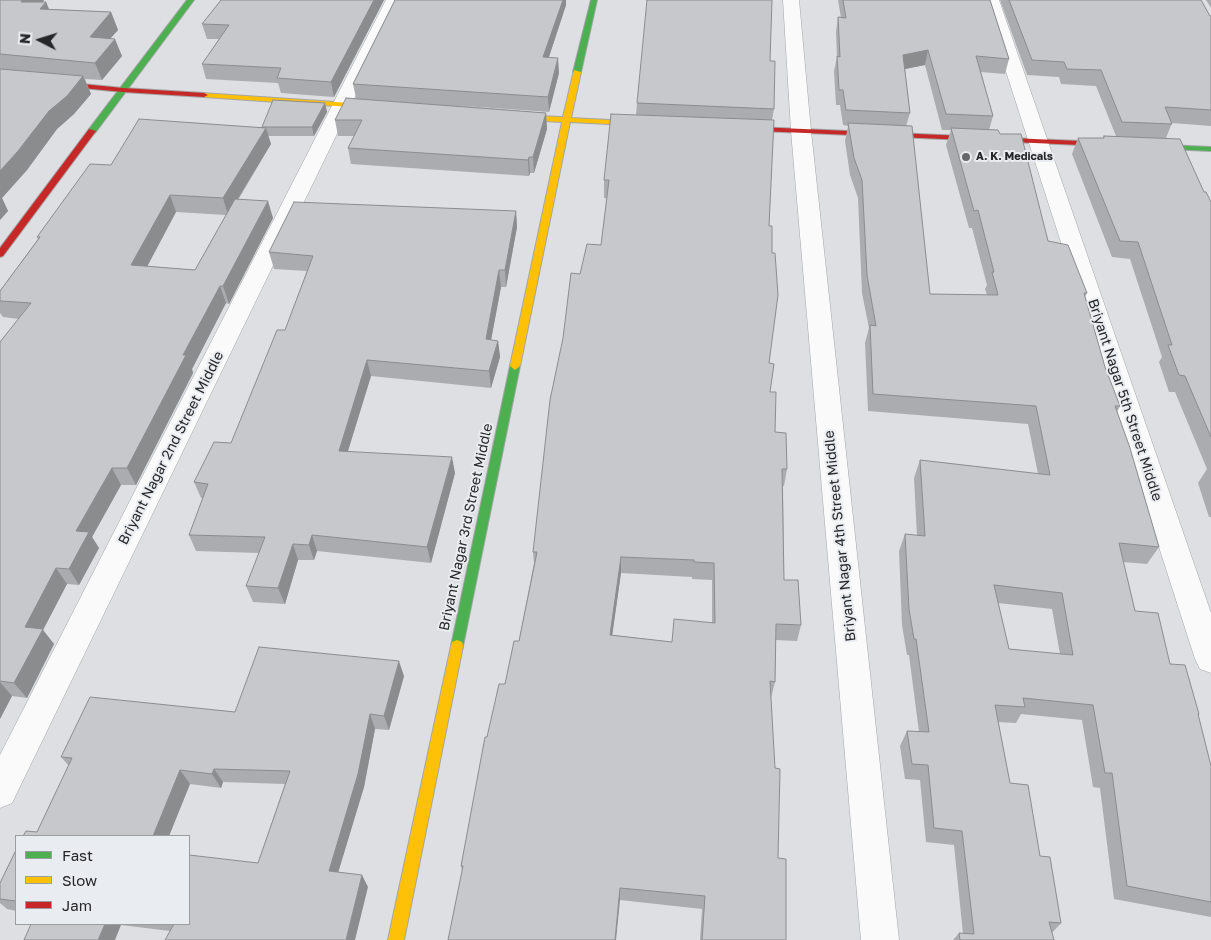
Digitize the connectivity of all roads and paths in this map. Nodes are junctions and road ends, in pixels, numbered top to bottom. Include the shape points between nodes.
1 (191, 0) edge
2 (394, 0) edge
3 (594, 0) edge
4 (791, 0) edge
5 (991, 0) edge
6 (0, 78) edge
7 (123, 90) junction
8 (343, 105) junction
9 (391, 108) edge
10 (498, 116) edge
11 (566, 121) junction
12 (654, 125) edge
13 (723, 128) edge
14 (801, 131) junction
15 (1038, 142) junction
16 (1211, 149) edge
17 (0, 254) edge
18 (1211, 659) edge
19 (0, 791) edge
20 (396, 940) edge
21 (880, 940) edge

1 - 7 street
2 - 8 street, Briyant Nagar 2nd Street Middle
3 - 11 street, Briyant Nagar 3rd Street Middle
4 - 14 street, Briyant Nagar 4th Street Middle
5 - 15 street, Briyant Nagar 5th Street Middle
6 - 7 street
7 - 8 street
7 - 17 street
8 - 9 street
8 - 19 street, Briyant Nagar 2nd Street Middle
10 - 11 street
11 - 12 street
11 - 20 street, Briyant Nagar 3rd Street Middle
13 - 14 street
14 - 15 street
14 - 21 street, Briyant Nagar 4th Street Middle
15 - 16 street
15 - 18 street, Briyant Nagar 5th Street Middle

